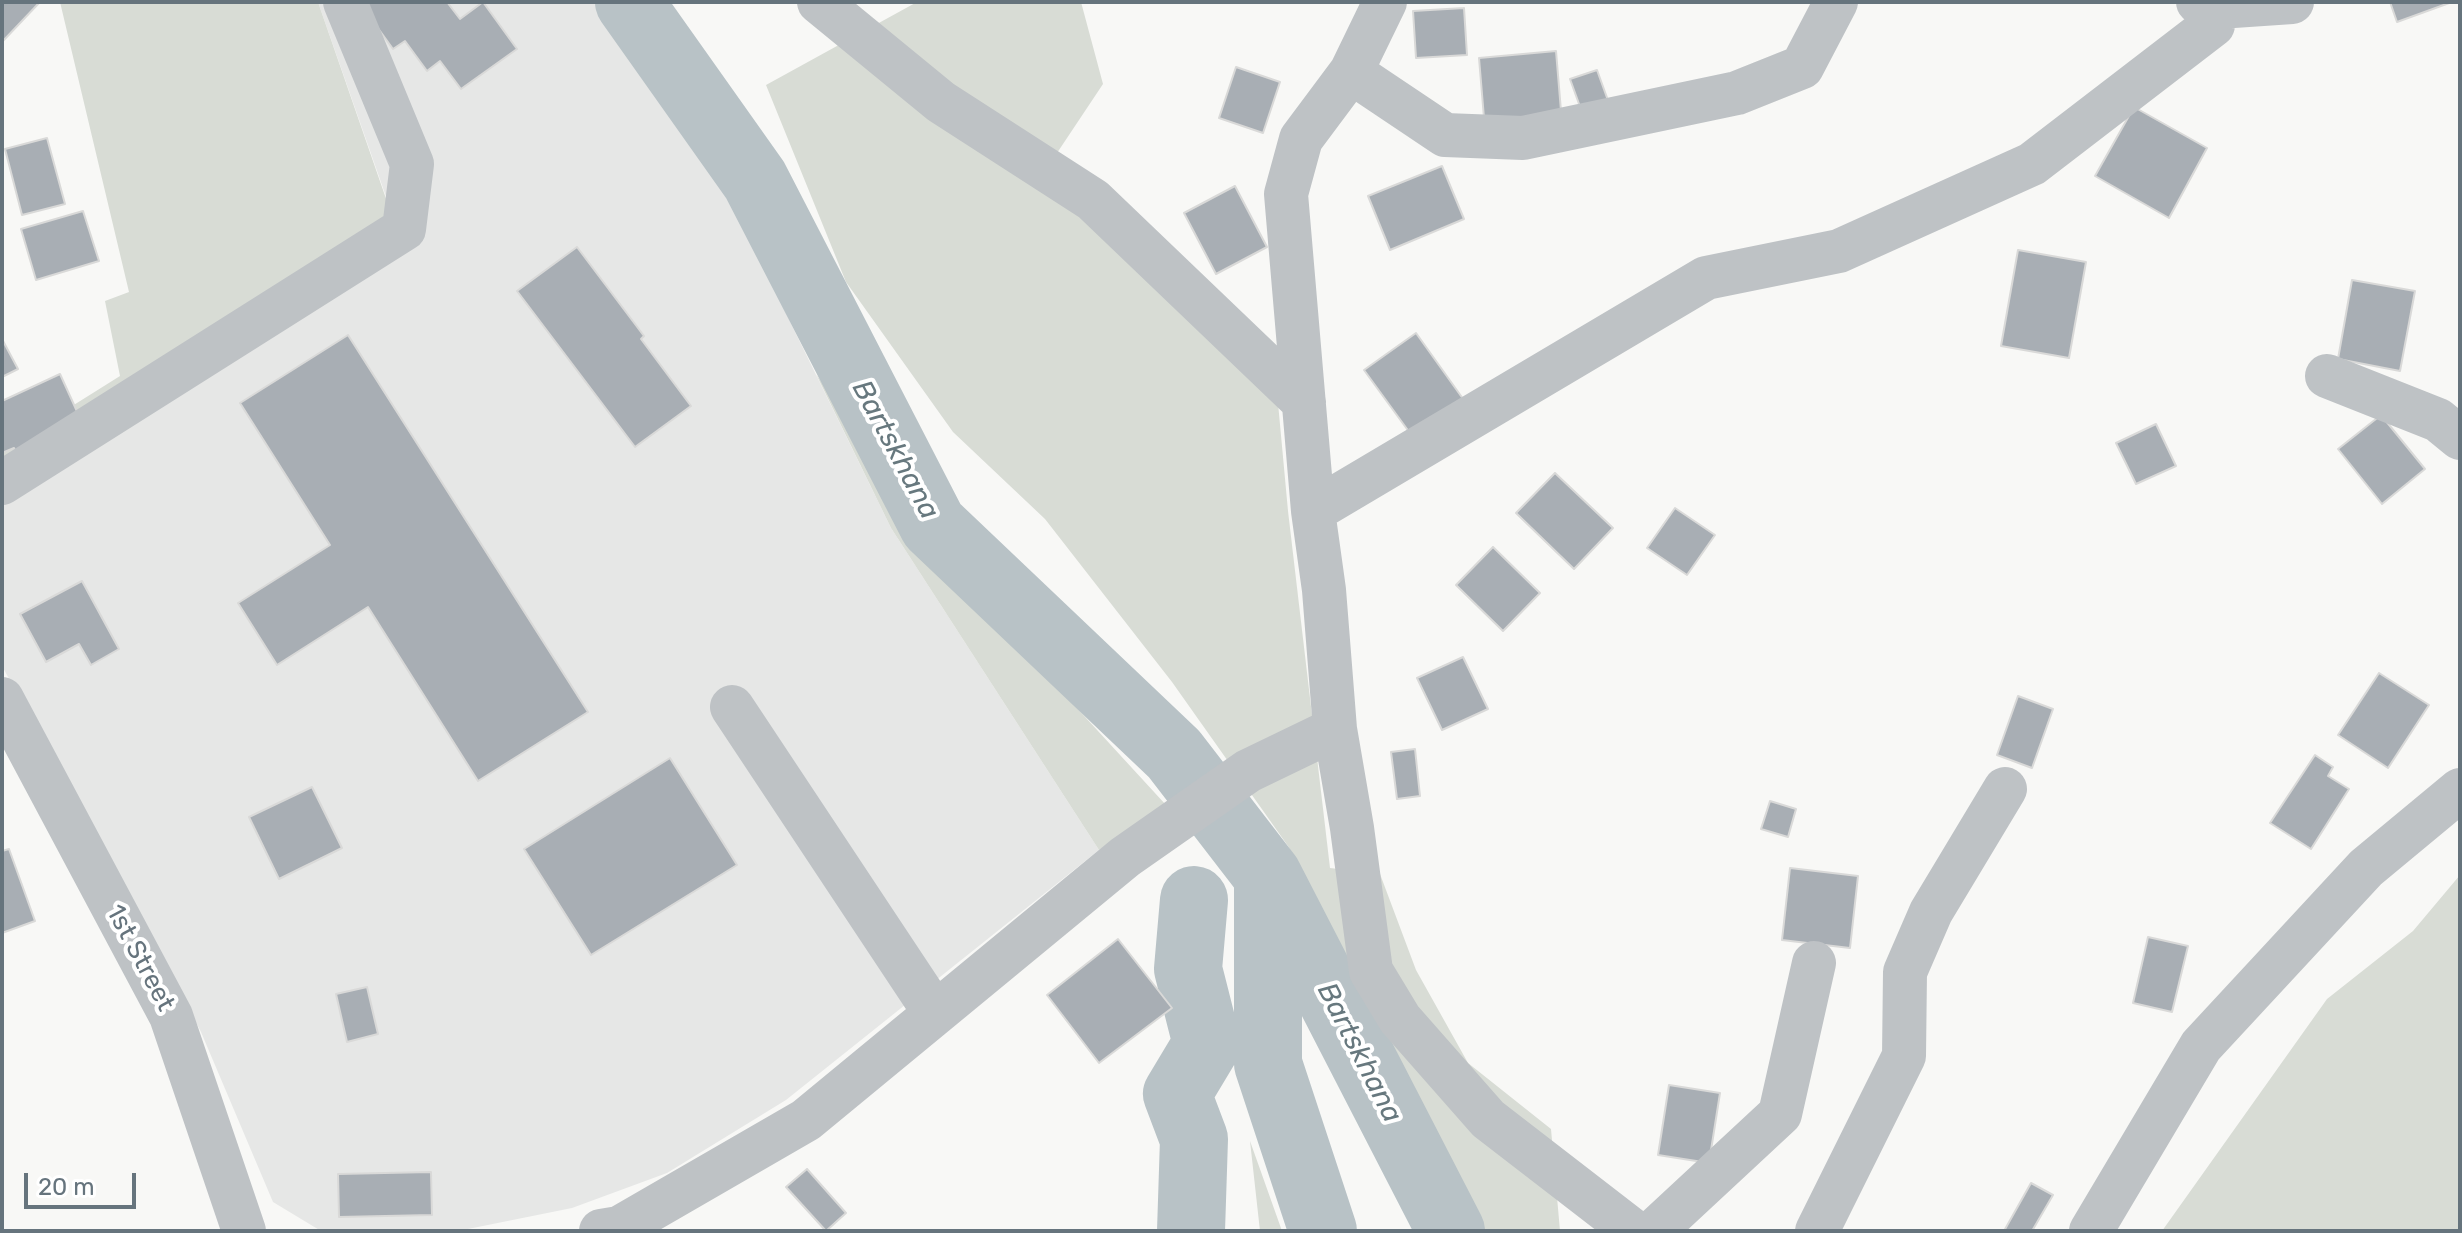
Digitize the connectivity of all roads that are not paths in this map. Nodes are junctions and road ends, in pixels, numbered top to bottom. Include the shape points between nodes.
1 (345, 2) edge
2 (819, 2) edge
3 (1385, 2) edge
4 (1836, 2) edge
5 (2292, 2) edge
6 (2201, 5) edge
7 (1351, 72) junction
8 (2327, 376) dead end
9 (1304, 402) junction
10 (2460, 438) edge
11 (2, 483) edge
12 (1313, 511) junction
13 (2, 699) edge
14 (732, 707) dead end
15 (1335, 729) junction
16 (2005, 789) dead end
17 (2460, 790) edge
18 (1814, 963) dead end
19 (935, 1013) junction
20 (244, 1231) edge
21 (601, 1231) edge
22 (1633, 1231) edge
23 (1654, 1231) edge
24 (1817, 1231) edge
25 (2091, 1231) edge

1 - 11 street via 412,164 404,229
2 - 9 street via 941,102 1093,200
3 - 7 street
4 - 7 street via 1802,67 1737,93 1523,138 1445,135
5 - 6 street
6 - 12 street via 2213,25 2032,164 1839,251 1706,278
7 - 9 street via 1301,139 1286,194
8 - 10 street via 2438,420
9 - 12 street
12 - 15 street
13 - 20 street, 1st Street via 171,1016
14 - 19 street
15 - 19 street via 1248,771 1125,857
15 - 22 street via 1371,971 1400,1019 1488,1119
16 - 24 street via 1931,912 1905,972 1904,1056
17 - 25 street via 2366,868 2201,1046
18 - 23 street via 1780,1114
19 - 21 street via 806,1120 619,1228

